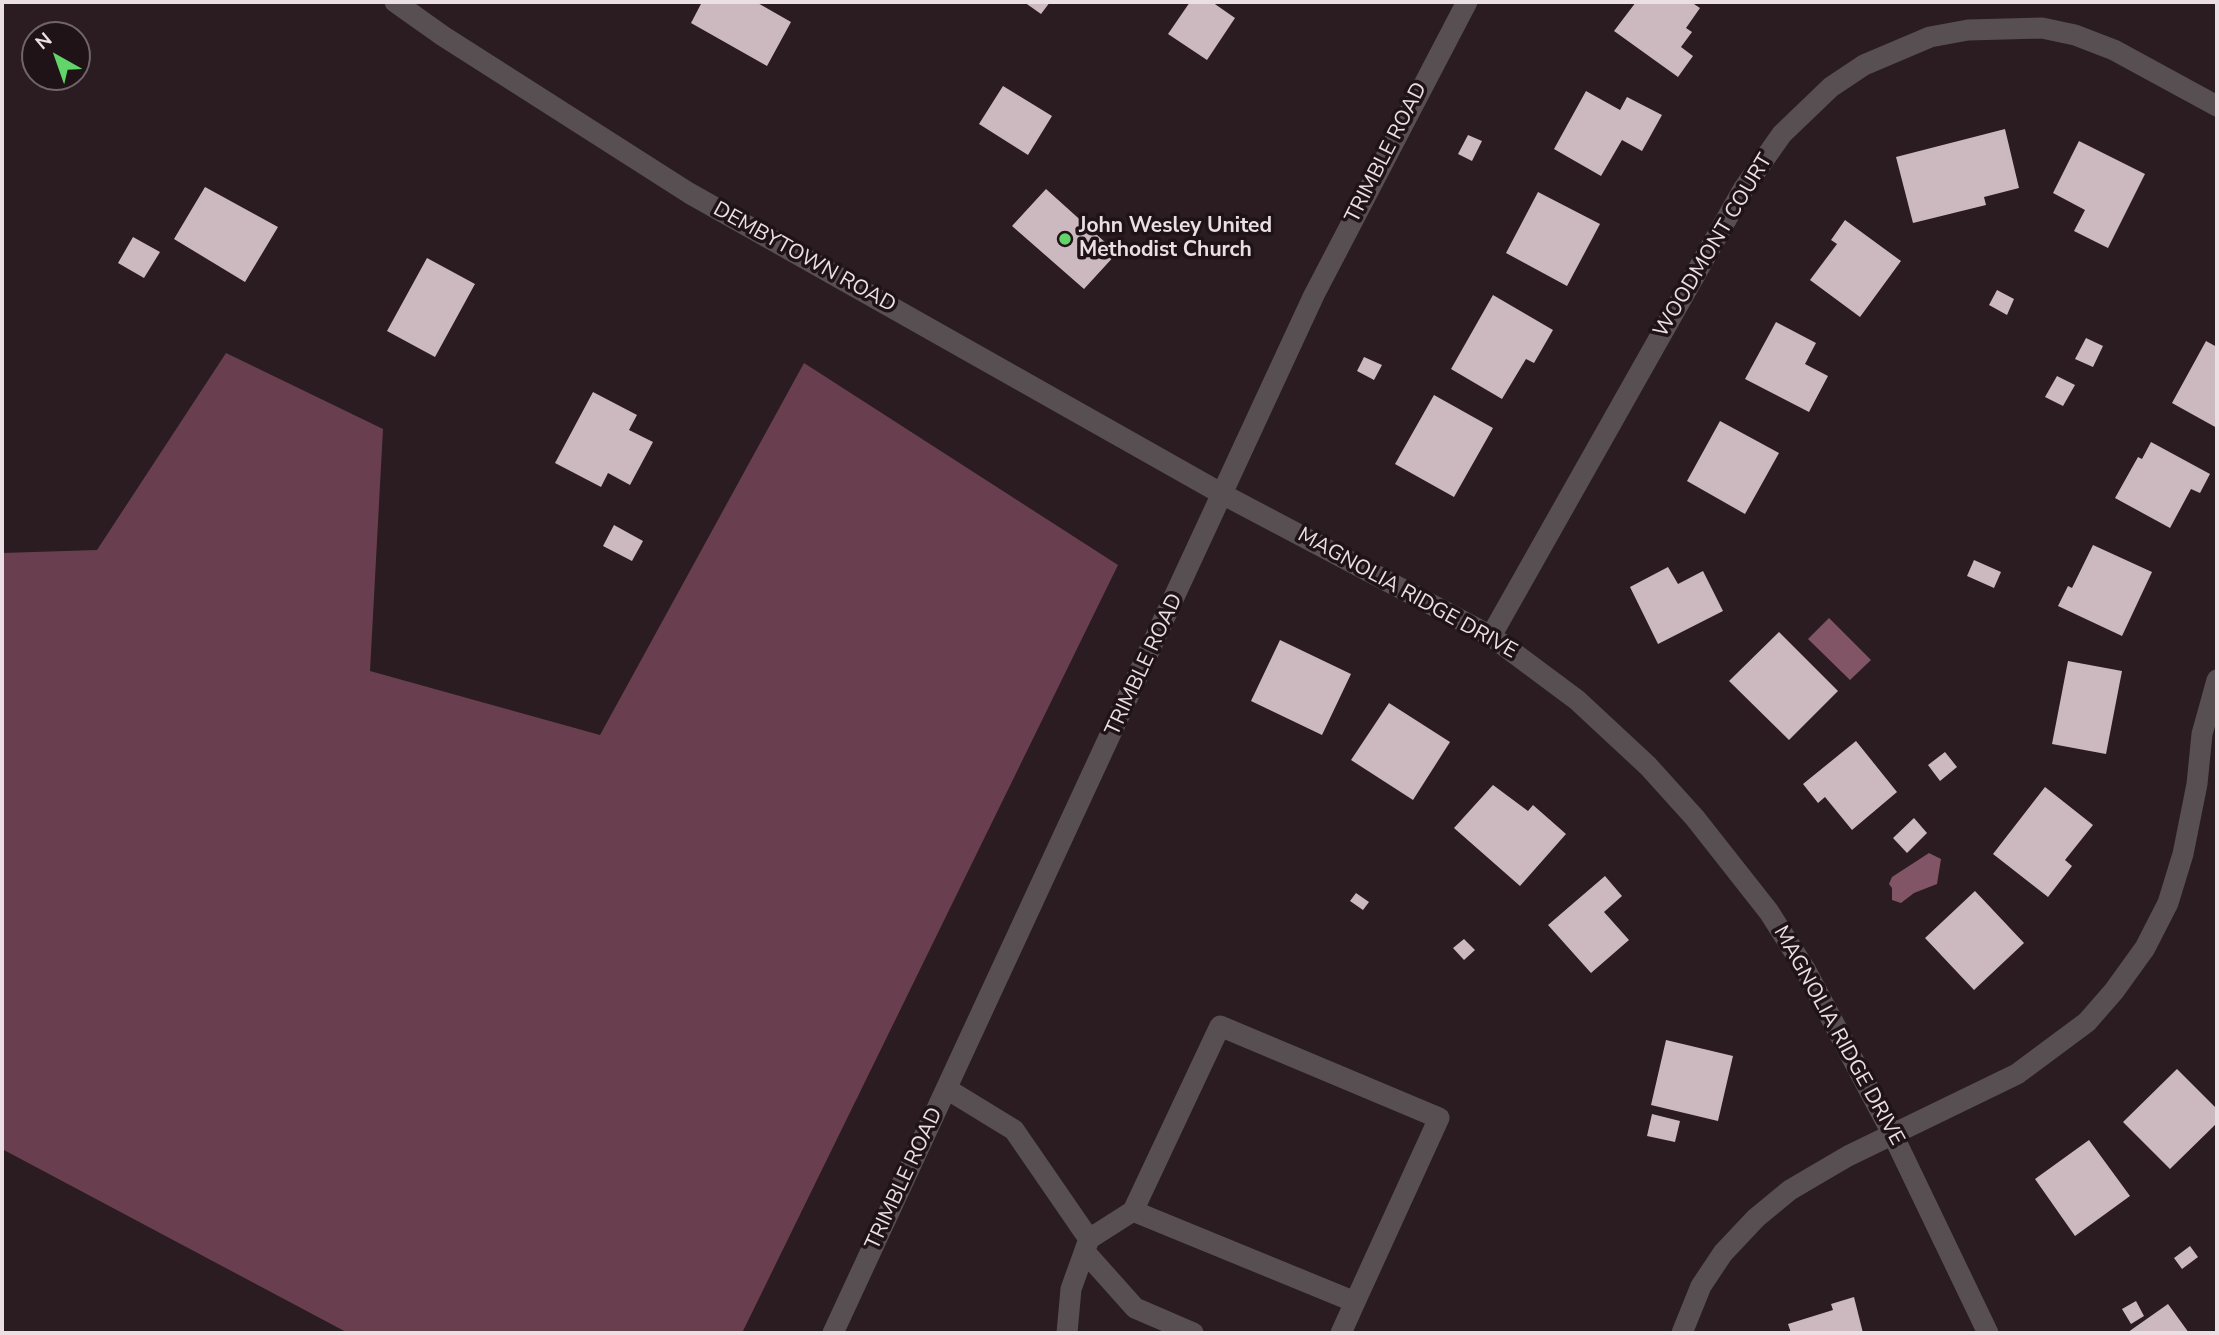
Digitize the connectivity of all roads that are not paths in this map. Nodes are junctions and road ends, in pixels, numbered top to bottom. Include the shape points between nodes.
1 (395, 2) edge
2 (1467, 2) edge
3 (2217, 106) edge
4 (1224, 495) junction
5 (1491, 636) junction
6 (2217, 680) edge
7 (947, 1089) junction
8 (1893, 1135) junction
9 (1133, 1211) junction
10 (1087, 1245) junction
11 (1355, 1302) junction
12 (833, 1333) edge
13 (1067, 1333) edge
14 (1193, 1333) edge
15 (1341, 1333) edge
16 (1682, 1333) edge
17 (1988, 1333) edge

1 - 4 street, DEMBYTOWN ROAD via 689,193
2 - 4 street, TRIMBLE ROAD via 1314,295
3 - 5 street, WOODMONT COURT via 2114,50 2075,34 2042,28 1968,30 1930,37 1864,65 1831,87 1782,134 1744,188
4 - 5 street, MAGNOLIA RIDGE DRIVE
4 - 7 street, TRIMBLE ROAD
5 - 8 street, MAGNOLIA RIDGE DRIVE via 1556,683 1616,735 1736,866 1805,969
6 - 8 street via 2202,734 2183,854 2168,904 2145,948 2087,1021 2048,1053 2017,1074
7 - 10 street via 1014,1130
7 - 12 street, TRIMBLE ROAD
8 - 16 street via 1790,1189 1756,1217 1701,1286
8 - 17 street, MAGNOLIA RIDGE DRIVE
9 - 10 street
9 - 11 street
9 - 11 street via 1220,1026 1439,1118
10 - 13 street via 1071,1289
10 - 14 street via 1135,1308
11 - 15 street

